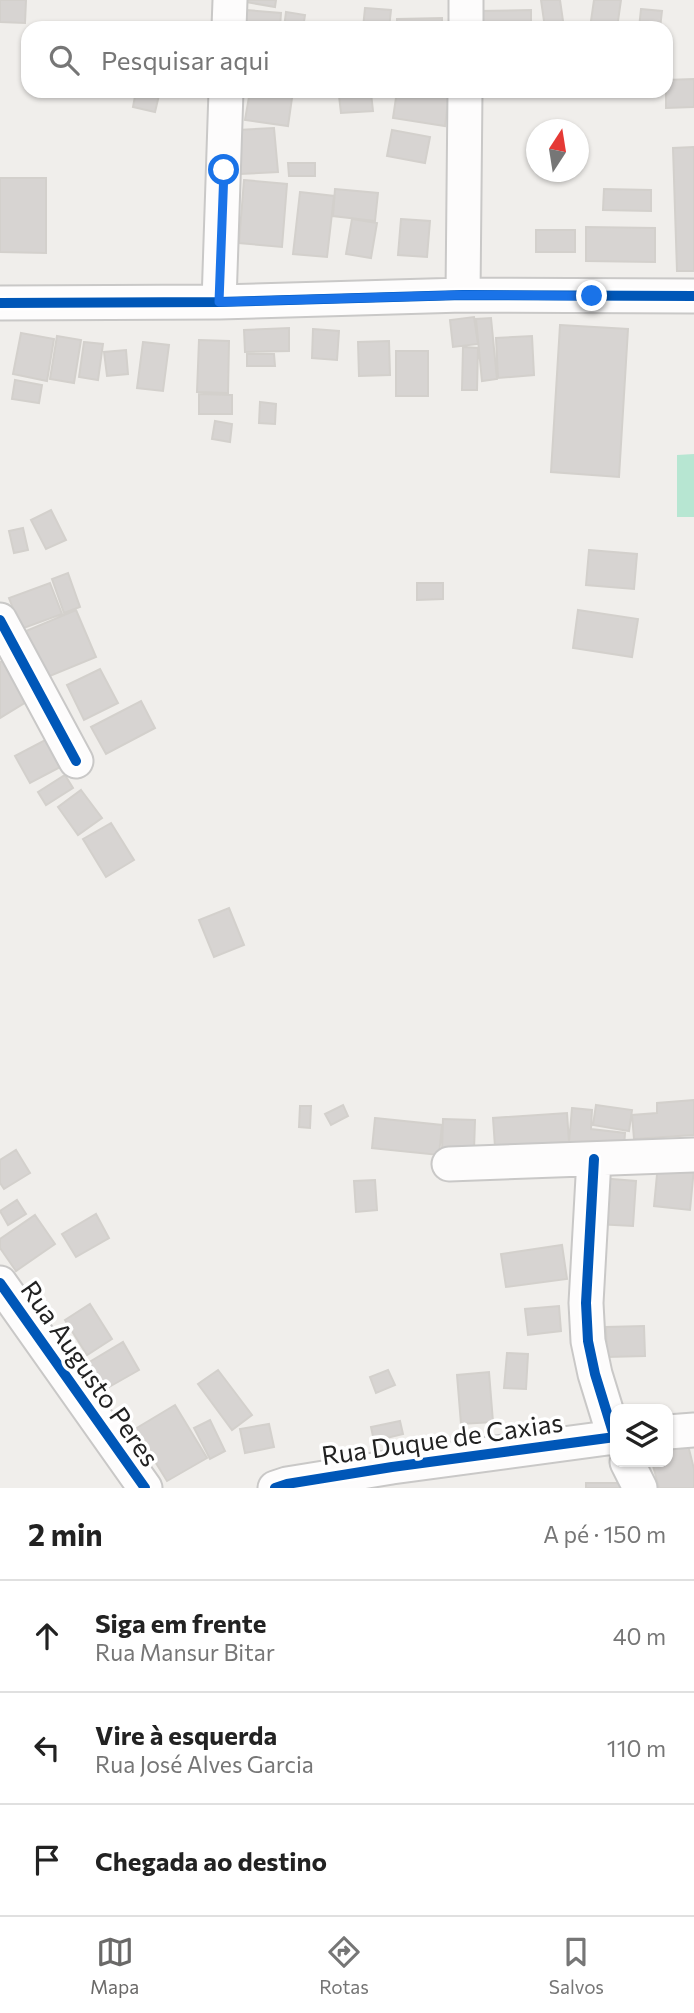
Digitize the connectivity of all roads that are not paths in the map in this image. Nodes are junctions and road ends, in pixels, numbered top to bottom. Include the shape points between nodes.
1 (230, 0) edge
2 (466, 0) edge
3 (229, 21) edge
4 (466, 21) edge
5 (226, 98) edge
6 (466, 98) edge
7 (463, 295) junction
8 (694, 296) edge
9 (219, 302) junction
10 (0, 303) edge
11 (0, 620) edge
12 (76, 761) dead end
13 (694, 1155) edge
14 (594, 1158) junction
15 (449, 1164) dead end
16 (0, 1283) edge
17 (610, 1420) edge
18 (694, 1430) edge
19 (673, 1432) edge
20 (610, 1445) edge
21 (630, 1467) edge
22 (145, 1488) edge
23 (275, 1488) edge
24 (640, 1488) edge

1 - 3 street
2 - 4 street
5 - 9 street
6 - 7 street
7 - 8 street
7 - 9 street
9 - 10 street
11 - 12 street
13 - 14 street
14 - 15 street
14 - 17 street via 588,1341
16 - 22 street, Rua Augusto Peres
18 - 19 street
20 - 23 street, Rua Duque de Caxias via 392,1466
21 - 24 street

